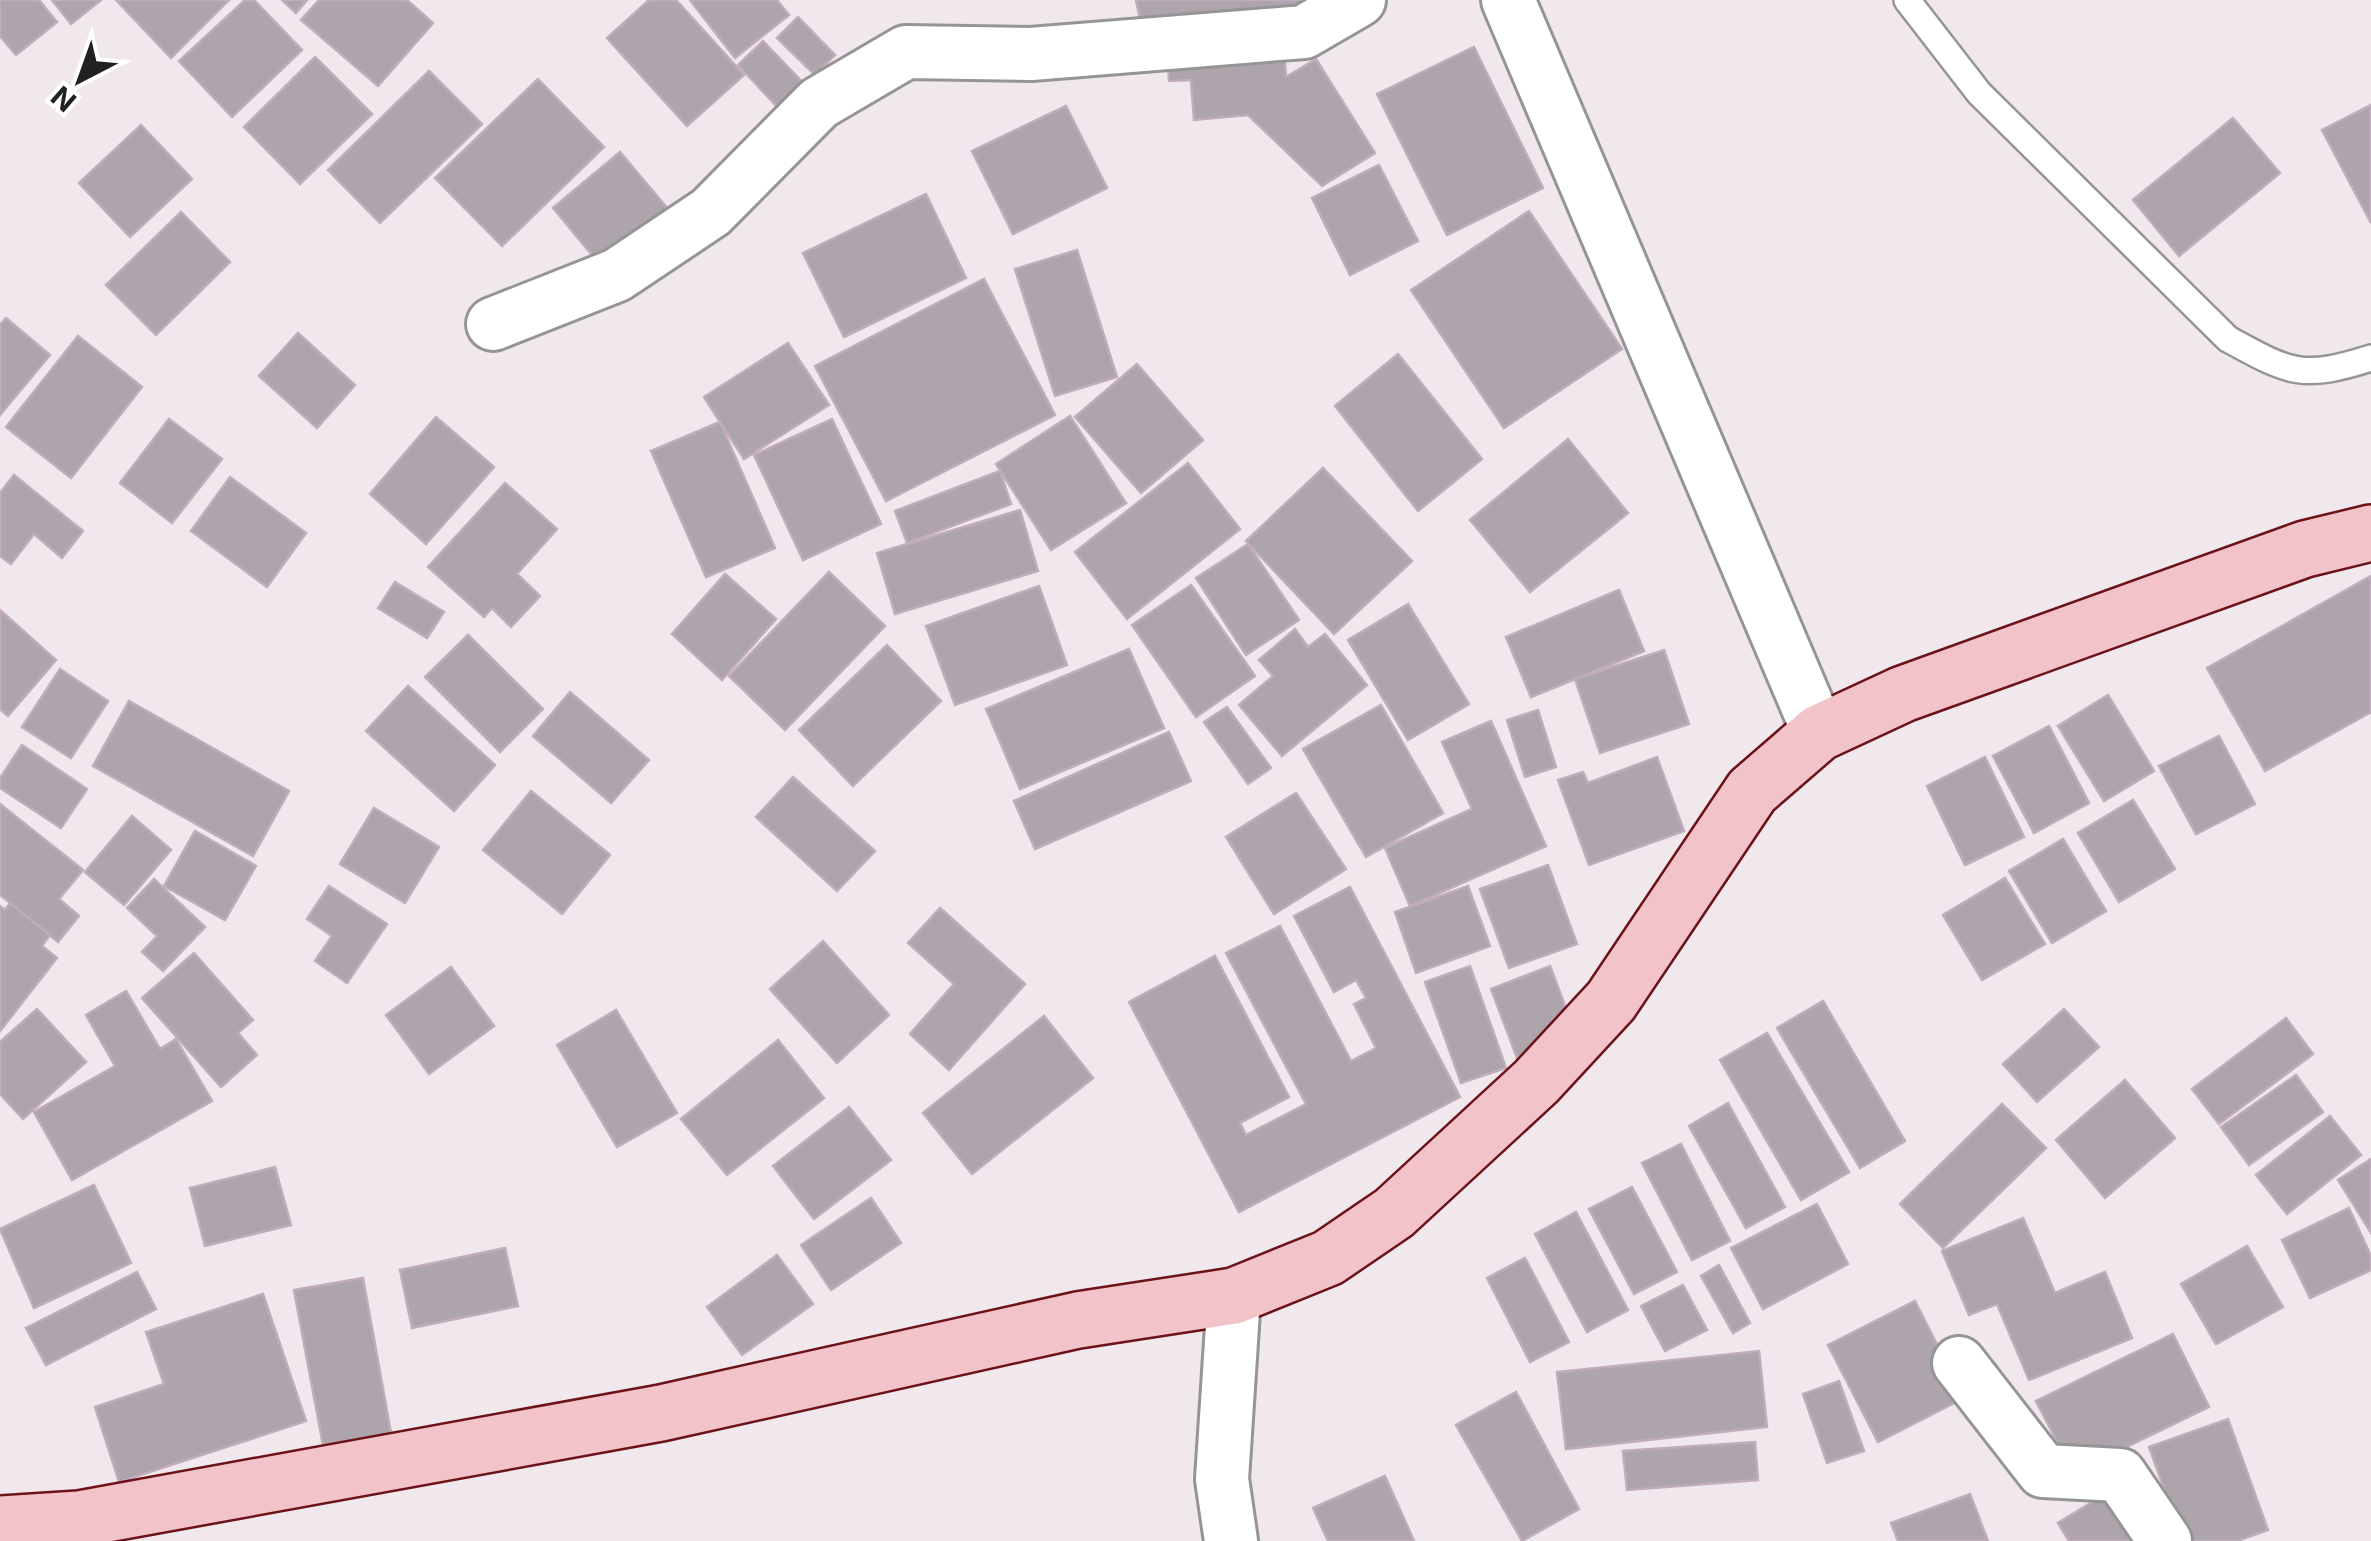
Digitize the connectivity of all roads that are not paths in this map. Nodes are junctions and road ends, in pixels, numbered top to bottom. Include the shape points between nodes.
1 (1358, 0) edge
2 (1508, 0) edge
3 (1908, 0) edge
4 (493, 324) dead end
5 (2371, 358) edge
6 (2371, 533) edge
7 (1819, 733) junction
8 (1234, 1296) junction
9 (1959, 1362) dead end
10 (0, 1524) edge
11 (1231, 1541) edge
12 (2165, 1541) edge

1 - 4 street via 1304,32 1031,54 906,52 819,103 711,212 617,275
2 - 7 street
3 - 5 lane via 1979,93 2228,339 2278,367 2321,374
6 - 7 main road via 2306,549 1922,688
7 - 8 main road via 1752,791 1612,1000 1536,1082 1394,1213 1328,1258
8 - 10 main road via 1078,1320 660,1413 79,1520
8 - 11 street via 1222,1479
9 - 12 street via 2043,1472 2120,1476

